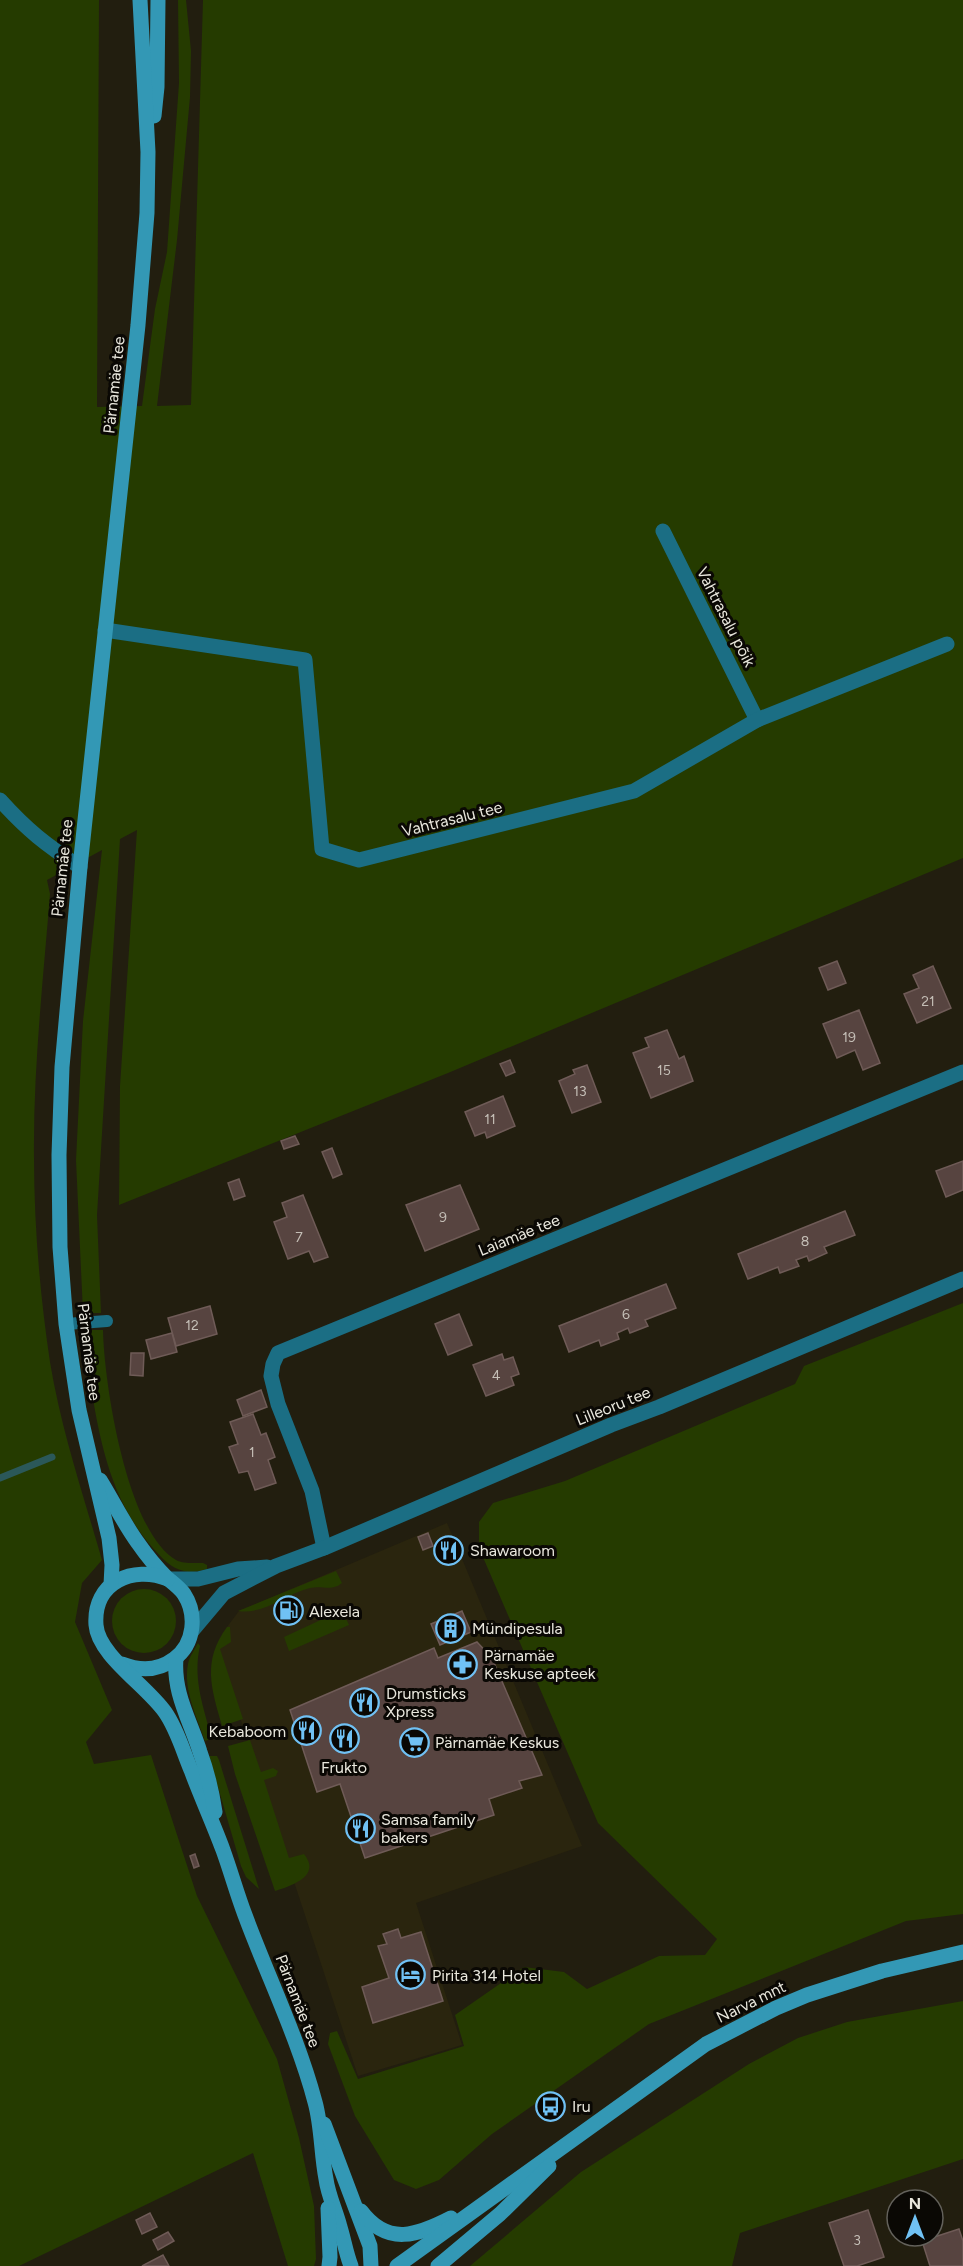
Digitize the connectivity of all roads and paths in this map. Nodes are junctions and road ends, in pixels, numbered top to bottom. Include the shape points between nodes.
1 (140, 0) edge
2 (158, 0) edge
3 (148, 152) junction
4 (663, 531) dead end
5 (105, 630) junction
6 (947, 644) dead end
7 (757, 720) junction
8 (0, 800) edge
9 (80, 867) junction
10 (963, 1072) edge
11 (963, 1279) edge
12 (107, 1321) dead end
13 (66, 1324) junction
14 (93, 1468) junction
15 (324, 1548) junction
16 (276, 1566) junction
17 (168, 1579) junction
18 (111, 1586) junction
19 (192, 1631) junction
20 (176, 1658) junction
21 (119, 1663) junction
22 (223, 1850) junction
23 (963, 1952) edge
24 (316, 2104) junction
25 (579, 2136) junction
26 (326, 2181) junction
27 (491, 2197) junction
28 (356, 2204) junction
29 (329, 2266) edge
30 (351, 2266) edge
31 (371, 2266) edge
32 (397, 2266) edge
33 (438, 2266) edge

1 - 3 main road, Pärnamäe tee
2 - 3 main road, Pärnamäe tee via 157,87
3 - 5 main road, Pärnamäe tee via 138,325
4 - 7 street, Vahtrasalu põik
5 - 7 street, Vahtrasalu tee via 305,660 322,849 359,860 634,791
5 - 9 main road, Pärnamäe tee
6 - 7 street, Vahtrasalu tee
8 - 9 street via 44,844
9 - 13 main road, Pärnamäe tee via 59,1144 60,1247
10 - 15 street, Laiamäe tee via 278,1353 271,1376 312,1491
11 - 15 street, Lilleoru tee
12 - 13 lane
13 - 14 main road, Pärnamäe tee via 79,1410
14 - 17 main road via 135,1540
14 - 18 main road, Pärnamäe tee via 109,1538
15 - 16 street, Lilleoru tee
16 - 17 street, Lilleoru tee via 238,1569 198,1579
16 - 19 street, Lilleoru tee via 224,1593
17 - 18 main road via 138,1573
17 - 19 main road via 183,1592 192,1611
18 - 21 main road via 101,1598 96,1626 104,1647
19 - 20 main road
20 - 21 main road via 148,1670
20 - 22 main road via 177,1692 200,1752
21 - 22 main road, Pärnamäe tee via 166,1714
22 - 24 main road, Pärnamäe tee
23 - 25 main road, Narva mnt via 882,1971 776,2007 706,2044
24 - 26 main road, Pärnamäe tee
24 - 28 main road
25 - 27 main road, Narva mnt
25 - 33 main road, Narva mnt via 500,2214
26 - 29 main road
26 - 30 main road, Pärnamäe tee
27 - 28 main road via 424,2232 410,2234 390,2233 370,2224
27 - 32 main road, Narva mnt
28 - 31 main road via 370,2246

